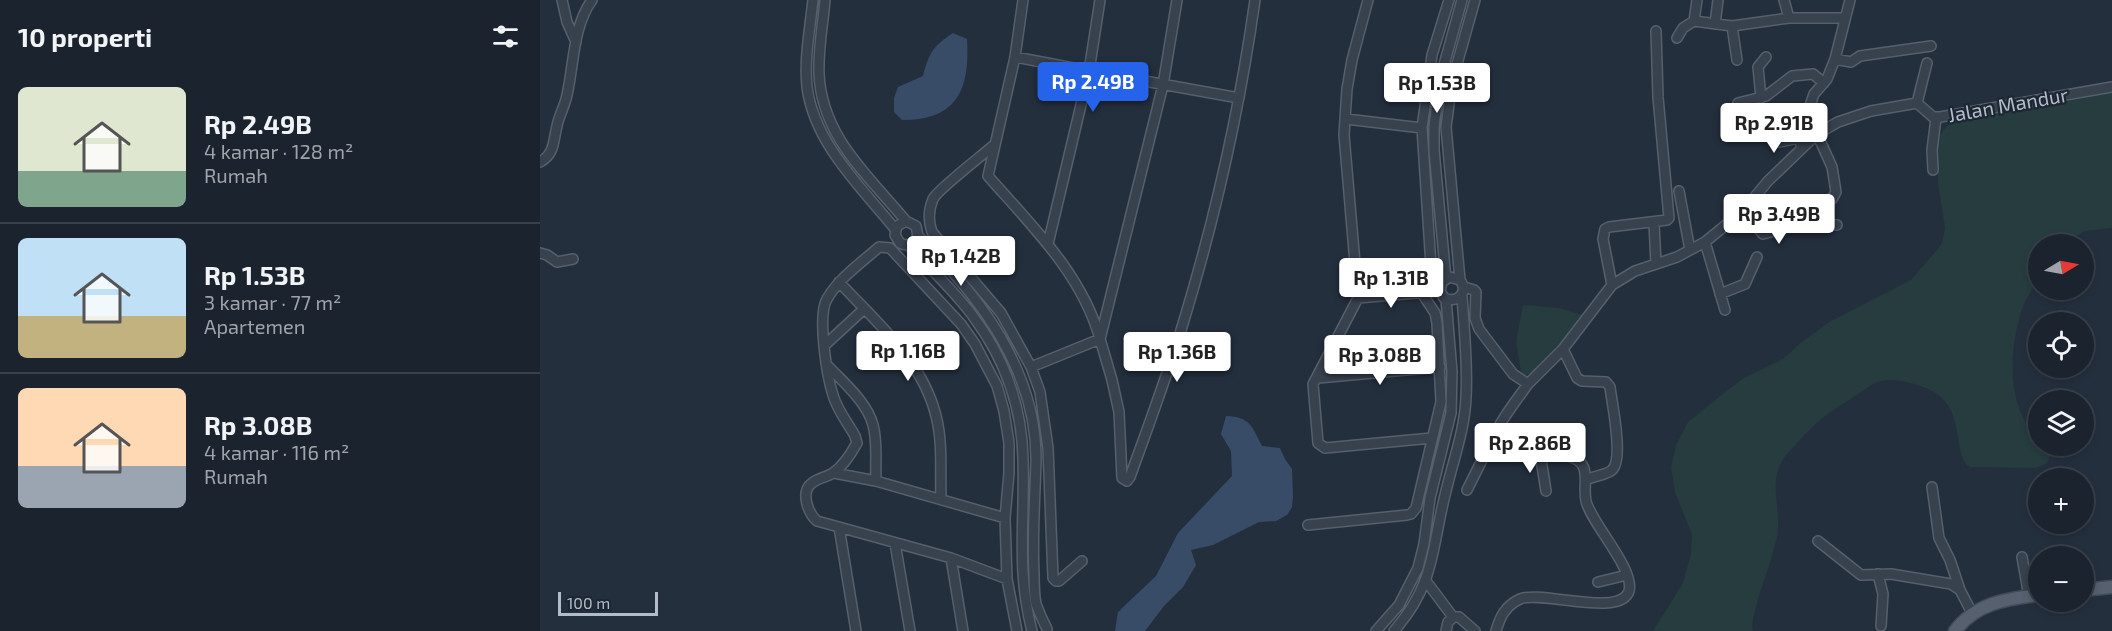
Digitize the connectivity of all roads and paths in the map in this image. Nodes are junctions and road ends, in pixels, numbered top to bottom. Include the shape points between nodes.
1 (561, 0) edge
2 (592, 0) edge
3 (813, 0) edge
4 (825, 0) edge
5 (1023, 0) edge
6 (1100, 0) edge
7 (1178, 0) edge
8 (1255, 0) edge
9 (1368, 0) edge
10 (1449, 0) edge
11 (1462, 0) edge
12 (1475, 0) edge
13 (1697, 0) edge
14 (1718, 0) edge
15 (1784, 0) edge
16 (1850, 0) edge
17 (1789, 18) junction
18 (1845, 18) junction
19 (1694, 21) junction
20 (1715, 24) junction
21 (1732, 26) junction
22 (1656, 31) dead end
23 (1677, 38) dead end
24 (576, 42) junction
25 (1931, 46) dead end
26 (1015, 57) junction
27 (1766, 57) dead end
28 (1737, 60) dead end
29 (1835, 60) junction
30 (1928, 63) dead end
31 (1089, 71) junction
32 (1824, 83) junction
33 (1163, 85) junction
34 (2112, 87) edge
35 (1239, 98) junction
36 (1761, 98) junction
37 (1738, 103) dead end
38 (1917, 104) junction
39 (1936, 117) junction
40 (1346, 119) junction
41 (1771, 125) dead end
42 (1422, 128) junction
43 (1817, 134) junction
44 (1799, 138) junction
45 (994, 145) junction
46 (1802, 148) junction
47 (540, 162) edge
48 (972, 164) junction
49 (1933, 170) dead end
50 (988, 176) junction
51 (1679, 191) dead end
52 (1815, 202) dead end
53 (1743, 211) junction
54 (928, 219) junction
55 (909, 222) junction
56 (1654, 223) junction
57 (1837, 225) dead end
58 (895, 230) junction
59 (918, 236) junction
60 (1705, 242) junction
61 (1048, 244) junction
62 (908, 245) junction
63 (1690, 250) junction
64 (540, 253) edge
65 (1757, 257) dead end
66 (573, 259) dead end
67 (1656, 264) junction
68 (1446, 279) junction
69 (839, 282) junction
70 (1612, 285) junction
71 (1462, 288) junction
72 (1440, 291) junction
73 (1421, 292) junction
74 (1720, 294) junction
75 (1358, 298) junction
76 (1446, 299) junction
77 (864, 309) junction
78 (1725, 310) dead end
79 (1100, 339) junction
80 (825, 345) junction
81 (1563, 350) junction
82 (828, 366) junction
83 (1031, 366) junction
84 (1440, 367) junction
85 (1318, 378) junction
86 (1528, 384) junction
87 (875, 435) junction
88 (1432, 438) junction
89 (857, 440) junction
90 (1498, 447) junction
91 (1540, 453) junction
92 (834, 473) junction
93 (1586, 480) junction
94 (876, 481) junction
95 (1932, 487) dead end
96 (1467, 490) dead end
97 (1546, 491) dead end
98 (941, 499) junction
99 (1005, 518) junction
100 (1308, 525) dead end
101 (839, 527) junction
102 (1818, 541) dead end
103 (895, 543) junction
104 (2022, 557) dead end
105 (951, 558) junction
106 (1082, 561) dead end
107 (1878, 574) junction
108 (1627, 575) junction
109 (2028, 576) edge
110 (1007, 579) junction
111 (1426, 581) junction
112 (1598, 582) dead end
113 (2112, 587) edge
114 (2094, 589) edge
115 (1960, 590) junction
116 (2028, 597) edge
117 (1972, 613) junction
118 (1453, 617) junction
119 (1881, 626) dead end
120 (1048, 630) edge
121 (856, 631) edge
122 (910, 631) edge
123 (963, 631) edge
124 (1017, 631) edge
125 (1033, 631) edge
126 (1376, 631) edge
127 (1394, 631) edge
128 (1446, 631) edge
129 (1475, 631) edge
130 (1496, 631) edge
131 (1955, 631) edge

1 - 24 street
2 - 24 street
3 - 58 street via 806,70 817,124 825,142
4 - 55 street via 819,70 830,123 838,140
5 - 26 street
6 - 31 street
7 - 33 street
8 - 35 street
9 - 40 street via 1352,60
10 - 42 street via 1432,55
11 - 68 street via 1440,80 1434,127
12 - 71 street via 1452,82 1446,127
13 - 19 street
14 - 20 street
15 - 17 street
16 - 18 street
17 - 18 street
17 - 21 street
18 - 29 street
19 - 20 street
19 - 23 street
20 - 21 street
21 - 28 street
22 - 56 street via 1669,218
24 - 47 street via 569,90 553,147
25 - 29 street via 1860,56 1851,62
26 - 31 street
26 - 45 street
27 - 36 street via 1758,67
29 - 32 street
30 - 38 street
31 - 33 street
31 - 61 street
32 - 36 street via 1814,74 1792,76
32 - 44 street via 1814,94
33 - 35 street
33 - 79 street
34 - 39 street, Jalan Mandur
35 - 79 street via 1184,320 1127,481 1122,478 1116,394
36 - 37 street
38 - 39 street, Jalan Mandur
38 - 43 street, Jalan Mandur via 1871,111
39 - 49 street
40 - 42 street
40 - 75 street via 1345,156
41 - 44 street via 1780,142
42 - 73 street via 1431,266
43 - 46 street, Jalan Mandur
43 - 52 street via 1832,167 1836,192 1832,199
44 - 46 street
45 - 48 street
45 - 50 street
46 - 53 street, Jalan Mandur
48 - 50 street
48 - 54 street via 935,196
50 - 61 street
51 - 63 street
53 - 57 street via 1763,234 1800,224
53 - 60 street, Jalan Mandur
54 - 55 street
54 - 83 street via 932,232 1001,314
55 - 58 street via 899,224
55 - 59 street via 918,229
56 - 67 street
56 - 70 street via 1605,229 1603,239
58 - 62 street via 897,241
59 - 62 street
59 - 120 street via 949,267 995,327 1022,382 1036,458 1036,603
60 - 63 street, Jalan Mandur
60 - 74 street
61 - 79 street via 1081,293
62 - 125 street via 975,318 1015,399 1023,458 1022,580
63 - 67 street, Jalan Mandur
64 - 66 street via 557,262
65 - 74 street via 1747,282
67 - 70 street, Jalan Mandur
68 - 71 street via 1455,277
68 - 72 street
69 - 77 street
69 - 80 street via 823,310
69 - 99 street via 885,246 961,324 986,363 1004,411 1009,443
70 - 81 street, Jalan Mandur
71 - 76 street via 1458,300
71 - 86 street via 1476,292 1475,318 1479,329 1513,374
71 - 111 street via 1466,399
72 - 73 street
72 - 76 street
73 - 75 street
73 - 84 street via 1435,313
74 - 78 street
75 - 85 street
76 - 126 street via 1451,413 1430,498 1424,544 1418,568 1399,606
77 - 80 street
77 - 98 street via 910,360 931,398 939,435
79 - 83 street
80 - 82 street
81 - 86 street, Jalan Mandur
81 - 93 street via 1577,378 1606,382 1610,387 1617,463 1611,471
82 - 87 street via 866,409
82 - 89 street via 833,397
83 - 106 street via 1042,398 1048,448 1053,578 1059,581
84 - 85 street
84 - 88 street via 1441,402
85 - 88 street via 1313,392 1318,443 1322,447
86 - 90 street, Jalan Mandur via 1496,430
87 - 89 street
87 - 94 street
88 - 100 street via 1416,508 1411,514
89 - 92 street
90 - 91 street
90 - 96 street via 1484,456
91 - 93 street via 1574,457 1584,468
91 - 97 street
92 - 94 street
92 - 101 street via 812,482 806,498 813,518
93 - 108 street via 1586,501
94 - 98 street
95 - 115 street via 1939,538
98 - 99 street
99 - 110 street
101 - 103 street
101 - 121 street
102 - 107 street via 1856,573
103 - 105 street
103 - 122 street
104 - 109 street
105 - 110 street
105 - 123 street
107 - 115 street via 1945,582
107 - 119 street via 1883,594
108 - 112 street
108 - 130 street via 1629,591 1623,599 1605,603 1523,598 1500,616
110 - 124 street
111 - 118 street
111 - 127 street via 1410,613
113 - 114 main road
115 - 117 street
116 - 117 main road via 1996,603
117 - 131 main road
118 - 128 street
118 - 129 street via 1459,617
120 - 125 street

